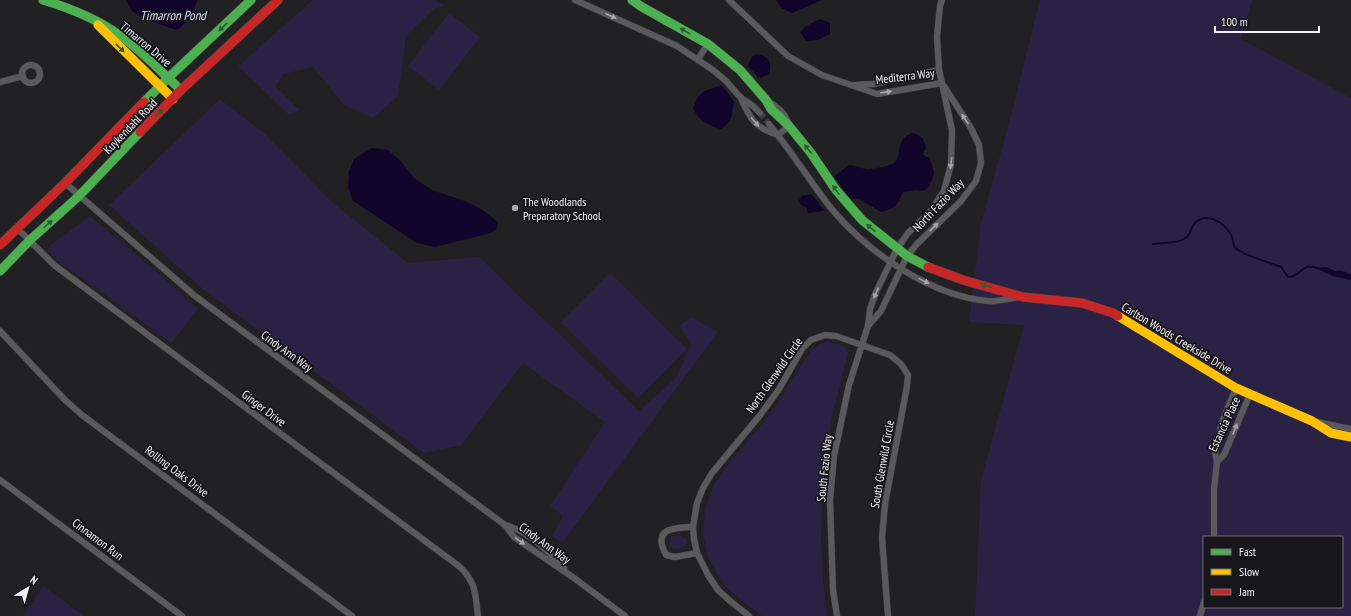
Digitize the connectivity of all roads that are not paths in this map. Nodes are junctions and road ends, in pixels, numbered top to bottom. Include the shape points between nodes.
1 (43, 0) edge
2 (251, 0) edge
3 (278, 0) edge
4 (575, 0) edge
5 (632, 0) edge
6 (729, 0) edge
7 (942, 0) edge
8 (93, 20) junction
9 (708, 44) junction
10 (698, 59) junction
11 (939, 70) junction
12 (23, 76) dead end
13 (168, 78) junction
14 (0, 82) edge
15 (942, 83) junction
16 (848, 85) junction
17 (160, 86) junction
18 (181, 90) junction
19 (741, 98) junction
20 (173, 99) junction
21 (760, 114) tunnel mouth
22 (769, 124) tunnel mouth
23 (789, 126) junction
24 (778, 135) junction
25 (65, 183) junction
26 (79, 196) junction
27 (18, 228) junction
28 (30, 240) junction
29 (0, 245) edge
30 (897, 249) junction
31 (907, 256) junction
32 (890, 262) junction
33 (901, 269) junction
34 (0, 271) edge
35 (1024, 297) junction
36 (868, 326) junction
37 (0, 331) edge
38 (861, 344) junction
39 (1236, 388) junction
40 (1250, 394) junction
41 (1312, 421) junction
42 (1351, 429) edge
43 (1351, 437) edge
44 (1217, 462) junction
45 (0, 480) edge
46 (693, 526) junction
47 (1214, 536) edge
48 (698, 553) junction
49 (1203, 606) edge
50 (182, 616) edge
51 (352, 616) edge
52 (478, 616) edge
53 (625, 616) edge
54 (750, 616) edge
55 (837, 616) edge
56 (888, 616) edge
57 (1200, 616) edge

1 - 8 street, Timarron Drive via 59,4
2 -> 13 street, Kuykendahl Road
3 - 18 street, Kuykendahl Road
4 -> 10 street via 677,46
9 -> 5 street, Carlton Woods Creekside Drive
6 - 16 street, Mediterra Way via 788,56 822,75
7 - 11 street, North Fazio Way via 937,36
8 - 13 street, Timarron Drive via 118,33
8 -> 17 street, Timarron Drive
9 - 10 street
9 - 23 street, Carlton Woods Creekside Drive via 740,70 771,109
10 - 19 street via 726,81
11 - 15 street, North Fazio Way
11 - 16 street, Mediterra Way via 874,84
12 - 14 street
13 - 17 street, Kuykendahl Road
13 - 18 street, Timarron Drive
16 -> 15 street, Mediterra Way via 877,94
15 -> 30 street, North Fazio Way via 952,130 951,164 944,191 930,212 908,233
31 -> 15 street, North Fazio Way via 976,181 981,163 979,145 971,128
17 - 20 street, Timarron Drive
17 - 25 street, Kuykendahl Road
18 - 20 street, Kuykendahl Road
19 - 21 street
19 -> 24 street via 757,126
26 -> 20 street, Kuykendahl Road
22 - 24 street, Carlton Woods Creekside Drive
23 - 24 street
30 -> 23 street, Carlton Woods Creekside Drive via 848,205
24 - 32 street, Carlton Woods Creekside Drive via 834,213 870,248
25 - 26 street, Cindy Ann Way
25 - 27 street, Kuykendahl Road
28 -> 26 street, Kuykendahl Road
26 - 53 street, Cindy Ann Way via 195,296 505,525 519,529 543,547 574,578
27 - 28 street, Ginger Drive
27 - 29 street, Kuykendahl Road
28 - 34 street, Kuykendahl Road
28 - 52 street, Ginger Drive via 54,265 460,567 474,586
30 - 31 street, Carlton Woods Creekside Drive
30 - 32 street, South Fazio Way
31 - 33 street, South Fazio Way
35 -> 31 street, Carlton Woods Creekside Drive via 933,270
32 - 33 street, Carlton Woods Creekside Drive
32 -> 36 street, South Fazio Way via 870,309
33 -> 35 street, Carlton Woods Creekside Drive via 961,296 989,301
33 - 36 street, South Fazio Way via 881,311
35 - 39 street, Carlton Woods Creekside Drive via 1082,303 1112,313
36 - 38 street, South Fazio Way
37 - 51 street, Rolling Oaks Drive via 82,415
38 - 46 street, North Glenwild Circle via 825,335 811,340 761,414 712,473 697,503
38 - 55 street, South Fazio Way via 847,392 834,456 830,500 833,590
38 - 56 street, South Glenwild Circle via 890,355 901,364 908,375 885,504 882,538
39 - 40 street, Carlton Woods Creekside Drive
39 - 44 street, Estancia Place via 1221,425 1215,452
40 - 41 street, Carlton Woods Creekside Drive
44 -> 40 street, Estancia Place via 1224,455
41 - 42 street, Carlton Woods Creekside Drive
41 - 43 street, Carlton Woods Creekside Drive via 1331,433
44 - 47 street, Estancia Place
45 - 50 street, Cinnamon Run
46 - 48 street
46 - 48 street via 671,528 663,535 661,544 666,554 676,557
48 - 54 street via 718,590
49 - 57 street

